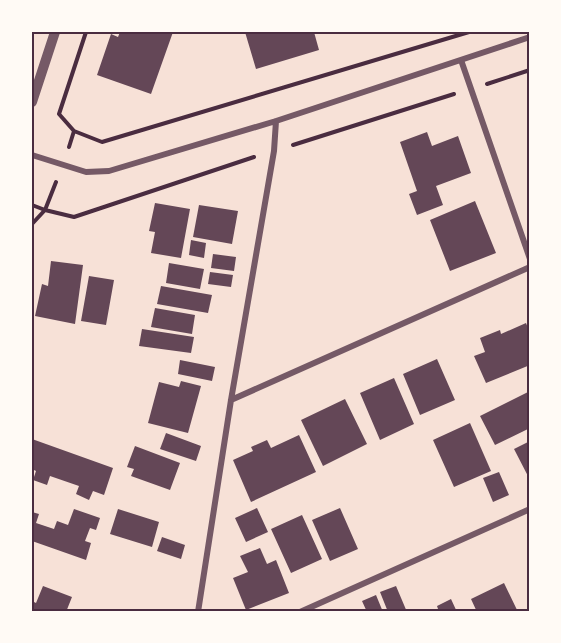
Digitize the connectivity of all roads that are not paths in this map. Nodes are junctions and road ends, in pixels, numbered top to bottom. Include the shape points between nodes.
1 (55, 32) edge
2 (530, 38) edge
3 (461, 60) junction
4 (32, 102) edge
5 (276, 121) junction
6 (32, 155) edge
7 (530, 259) edge
8 (530, 267) edge
9 (231, 400) junction
10 (530, 509) edge
11 (198, 612) edge
12 (300, 612) edge

1 - 4 street
2 - 3 street
3 - 5 street
3 - 7 street
5 - 6 street via 110,171 86,172
5 - 9 street
8 - 9 street
9 - 11 street
10 - 12 street

